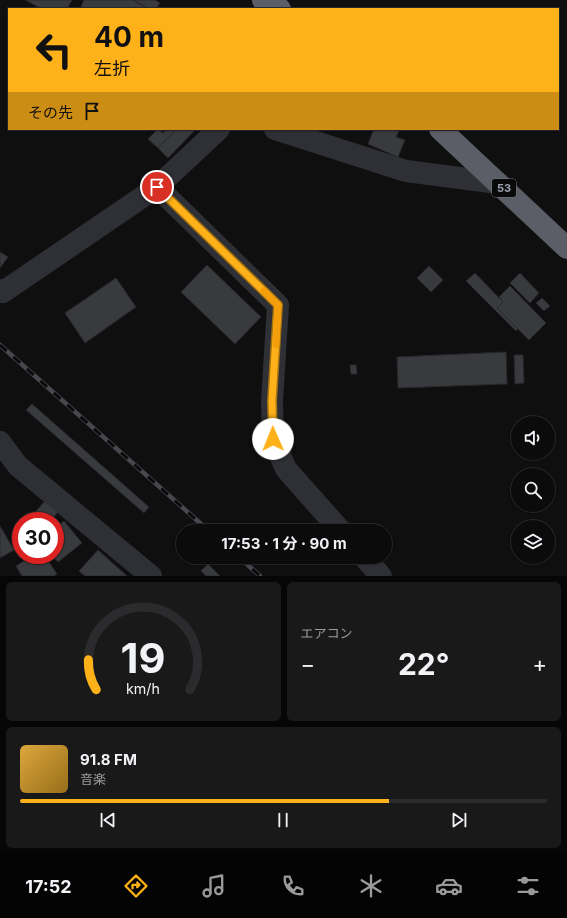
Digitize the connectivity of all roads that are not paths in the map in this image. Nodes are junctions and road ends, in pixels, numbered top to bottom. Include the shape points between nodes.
1 (263, 0) edge
2 (278, 8) edge
3 (218, 130) edge
4 (278, 130) edge
5 (441, 130) edge
6 (498, 183) junction
7 (157, 187) junction
8 (567, 248) edge
9 (0, 290) edge
10 (0, 442) edge
11 (335, 524) edge
12 (370, 564) edge
13 (151, 576) edge
14 (381, 576) edge

1 - 2 highway
3 - 7 street
4 - 6 street via 406,171
5 - 6 highway, 53
6 - 8 highway, 53
7 - 9 street via 3,292
7 - 11 street via 278,305 272,401 273,439 286,469
10 - 13 street via 18,466
12 - 14 street

